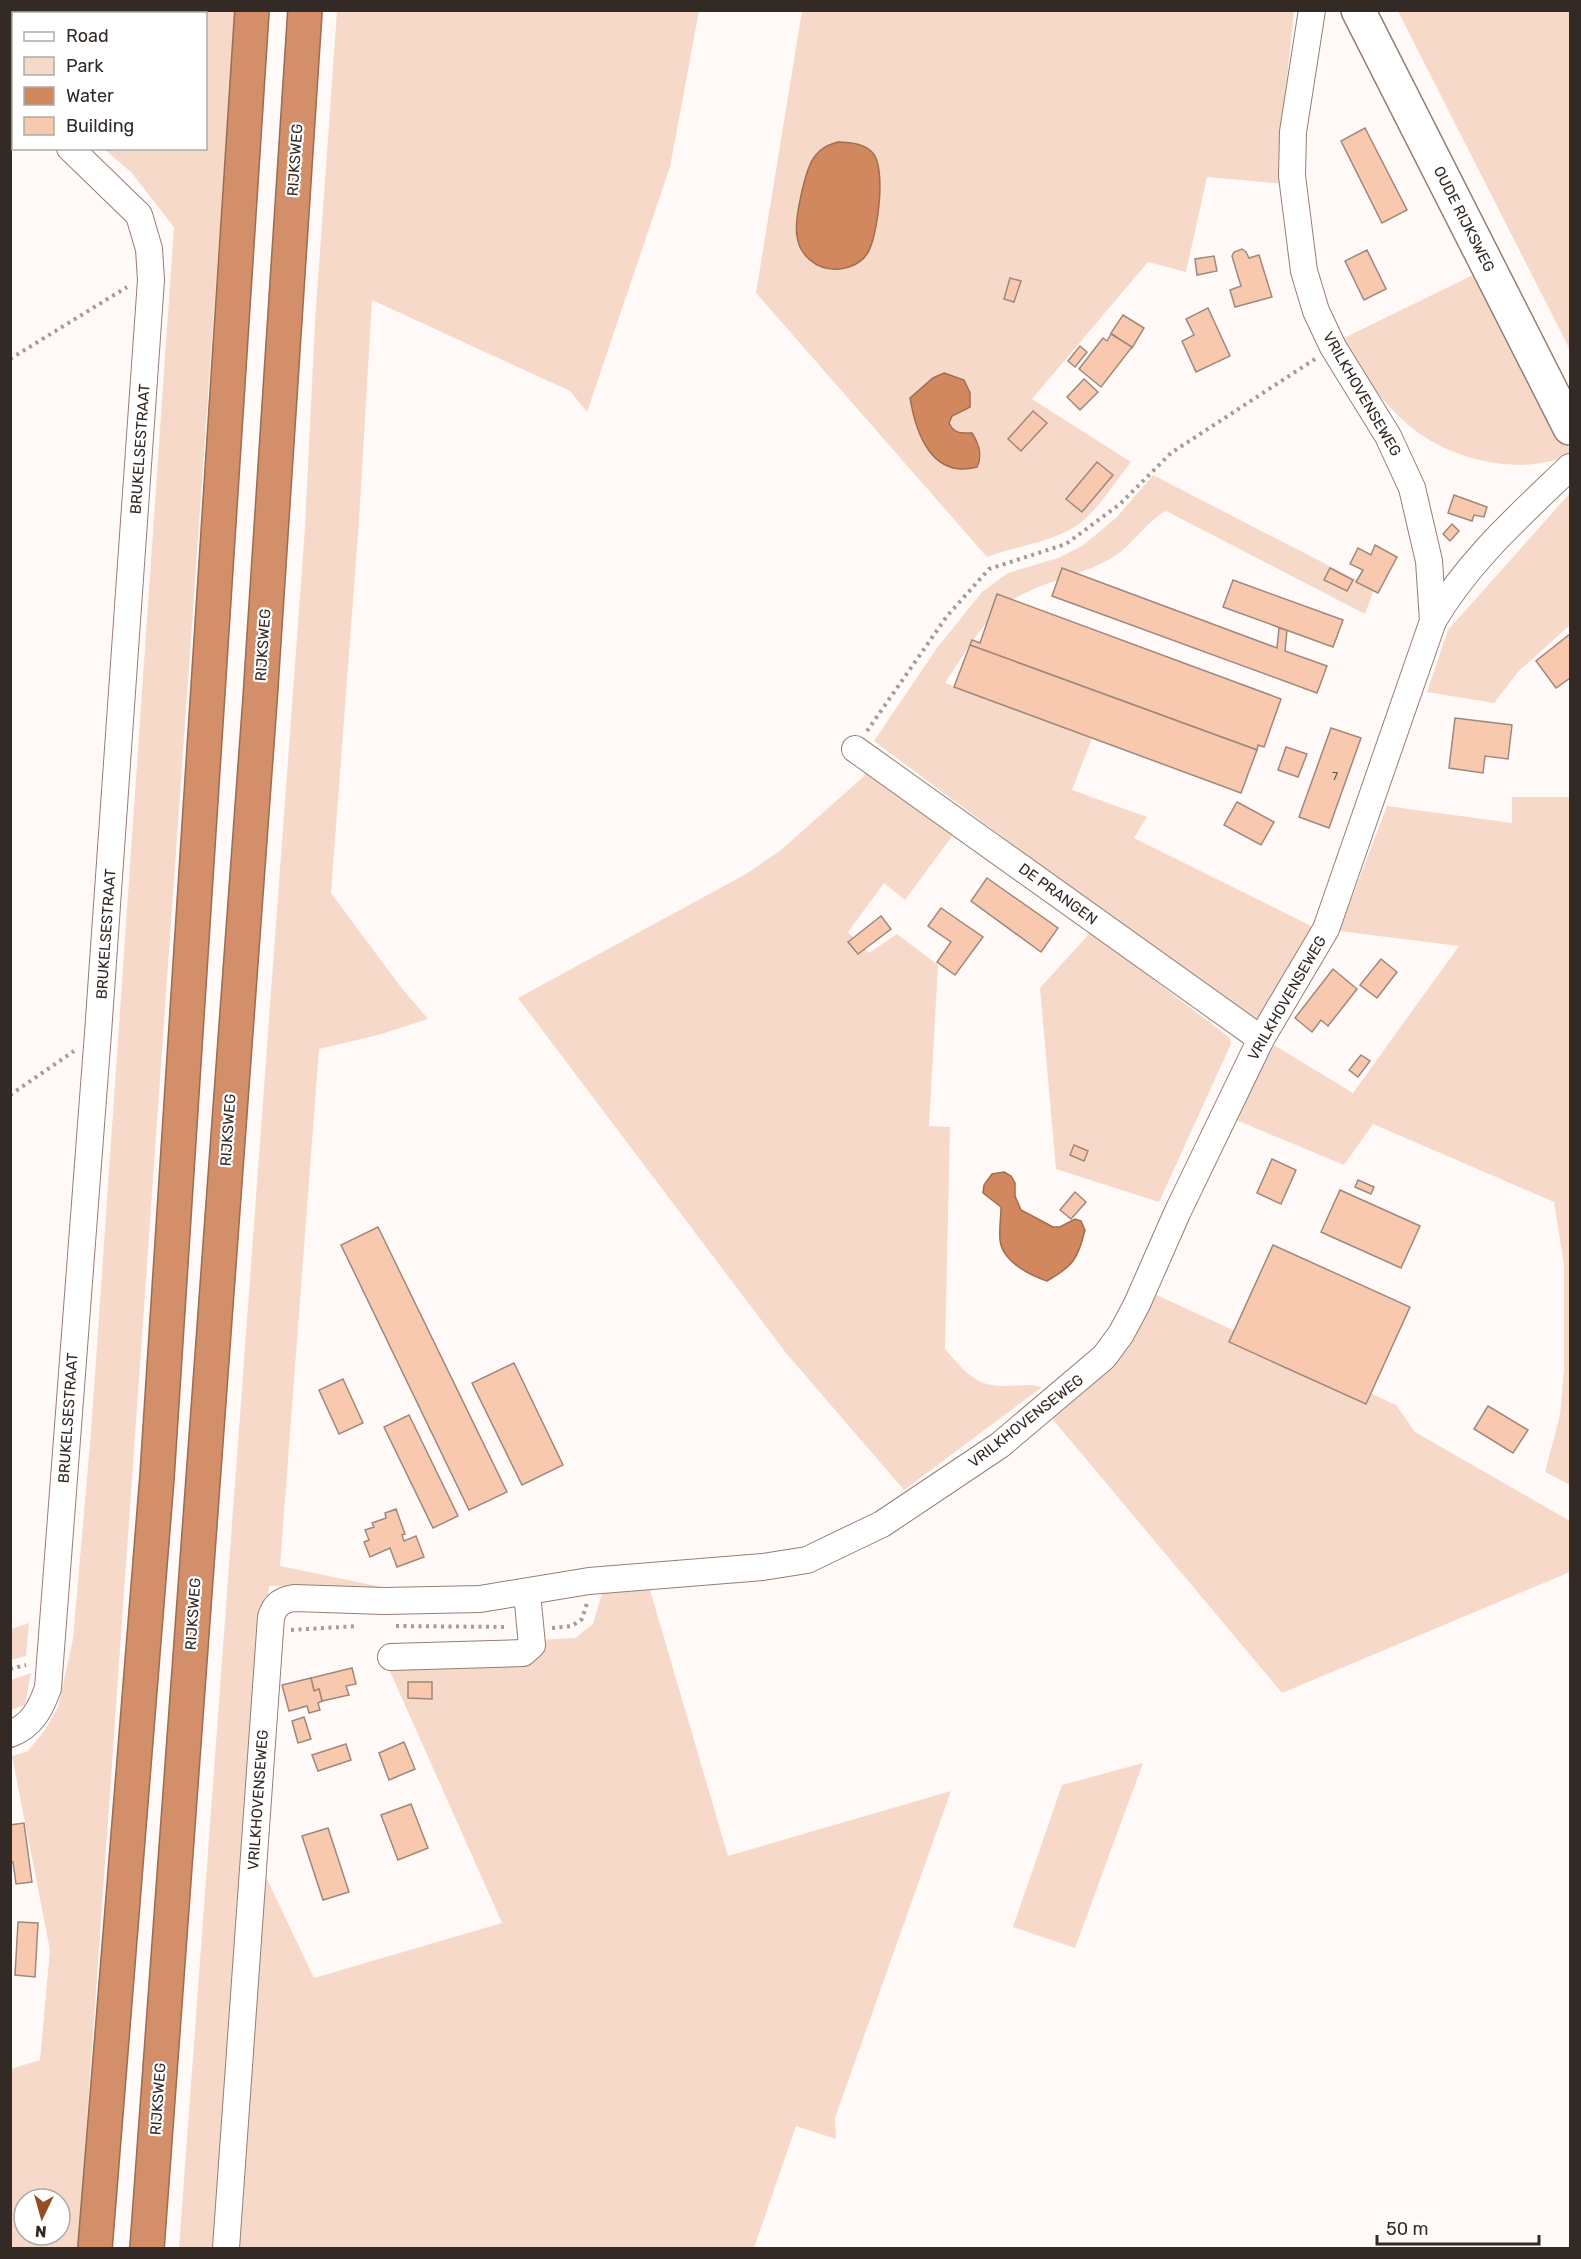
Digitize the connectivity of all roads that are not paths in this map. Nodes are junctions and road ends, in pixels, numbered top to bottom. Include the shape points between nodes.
1 (252, 10) edge
2 (305, 10) edge
3 (1312, 10) edge
4 (1358, 10) edge
5 (72, 150) edge
6 (1570, 428) edge
7 (1570, 468) edge
8 (1433, 621) junction
9 (855, 748) road end
10 (1261, 1039) junction
11 (527, 1593) junction
12 (392, 1657) dead end
13 (10, 1734) edge
14 (95, 2248) edge
15 (147, 2248) edge
16 (225, 2248) edge

1 - 14 highway via 157,1465
2 - 15 highway, RIJKSWEG via 259,712
3 - 8 street, VRILKHOVENSEWEG via 1293,132 1292,176 1304,272 1333,347 1388,436 1412,488 1429,561
4 - 6 street, OUDE RIJKSWEG
5 - 13 street, BRUKELSESTRAAT via 139,215 149,249 151,280 48,1688 32,1720
7 - 8 street via 1475,561 1452,588
8 - 10 street, VRILKHOVENSEWEG via 1337,904
9 - 10 street, DE PRANGEN
10 - 11 street, VRILKHOVENSEWEG via 1121,1334 1104,1357 1000,1445 882,1524 807,1560 589,1581
11 - 12 street via 532,1644 523,1653
11 - 16 street, VRILKHOVENSEWEG via 440,1601 294,1598 278,1603 273,1611

